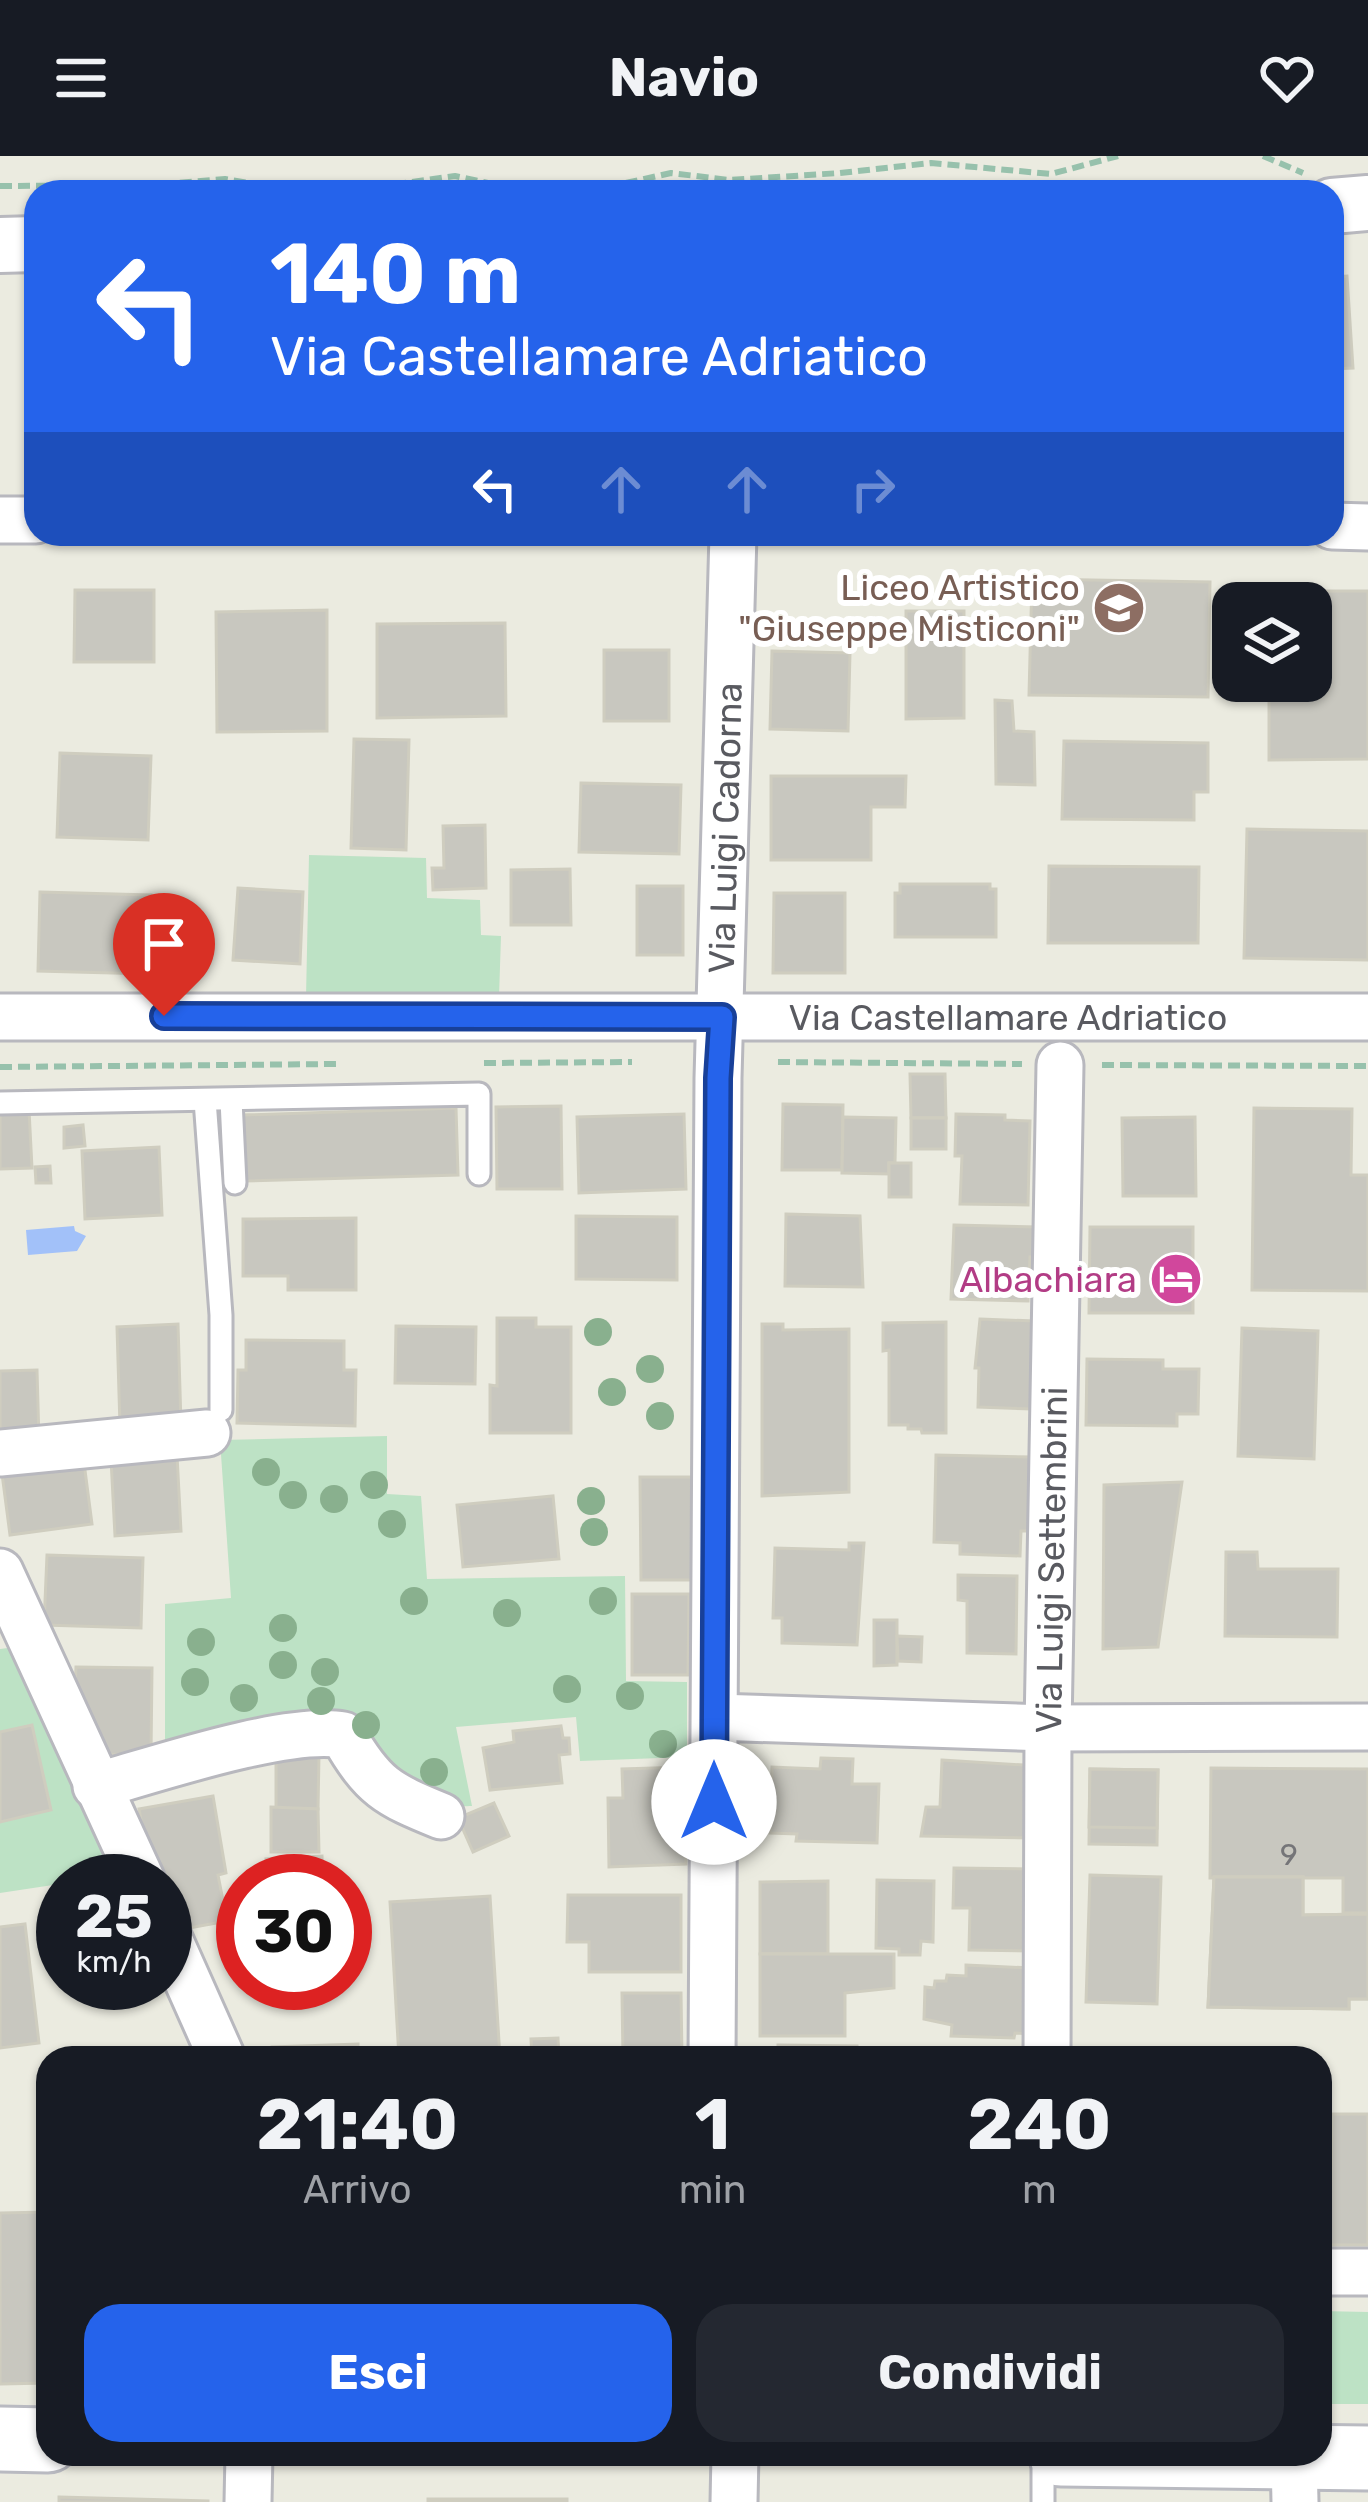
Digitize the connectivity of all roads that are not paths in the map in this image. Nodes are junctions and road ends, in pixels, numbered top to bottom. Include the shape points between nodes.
1 (733, 546) edge
2 (0, 1016) edge
3 (722, 1017) junction
4 (1368, 1017) edge
5 (1060, 1065) dead end
6 (205, 1100) junction
7 (231, 1100) junction
8 (0, 1103) edge
9 (479, 1174) dead end
10 (235, 1183) dead end
11 (214, 1422) joint
12 (0, 1453) edge
13 (0, 1572) edge
14 (11, 1626) edge
15 (715, 1717) junction
16 (1368, 1726) edge
17 (1048, 1728) junction
18 (96, 1786) junction
19 (441, 1816) dead end
20 (129, 1854) edge
21 (192, 1991) edge
22 (217, 2046) edge
23 (712, 2046) edge
24 (1047, 2046) edge
25 (1332, 2272) edge
26 (1368, 2272) edge
27 (0, 2439) edge
28 (36, 2440) edge
29 (1368, 2458) edge
30 (249, 2466) edge
31 (735, 2466) edge
32 (1044, 2466) edge
33 (1063, 2466) edge
34 (1161, 2466) edge
35 (1220, 2466) edge
36 (1294, 2480) edge
37 (248, 2502) edge
38 (734, 2502) edge
39 (1042, 2502) edge

1 - 3 street, Via Luigi Cadorna
2 - 3 street, Via Castellamare Adriatico
3 - 4 street, Via Castellamare Adriatico
3 - 15 street, Via Luigi Cadorna
5 - 17 street, Via Luigi Settembrini
6 - 7 lane
6 - 8 lane
6 - 11 lane via 220,1315
7 - 9 lane via 479,1094
7 - 10 lane
11 - 12 street
13 - 14 street
14 - 18 street
15 - 17 street
15 - 23 street, Via Luigi Cadorna
16 - 17 street
17 - 24 street, Via Luigi Settembrini
18 - 19 street via 321,1731 344,1735 364,1772 392,1796
18 - 20 street
21 - 22 street
25 - 26 street
27 - 28 main road
29 - 36 main road
30 - 37 street
31 - 38 street
32 - 39 lane
33 - 34 lane via 1156,2474
35 - 36 main road

